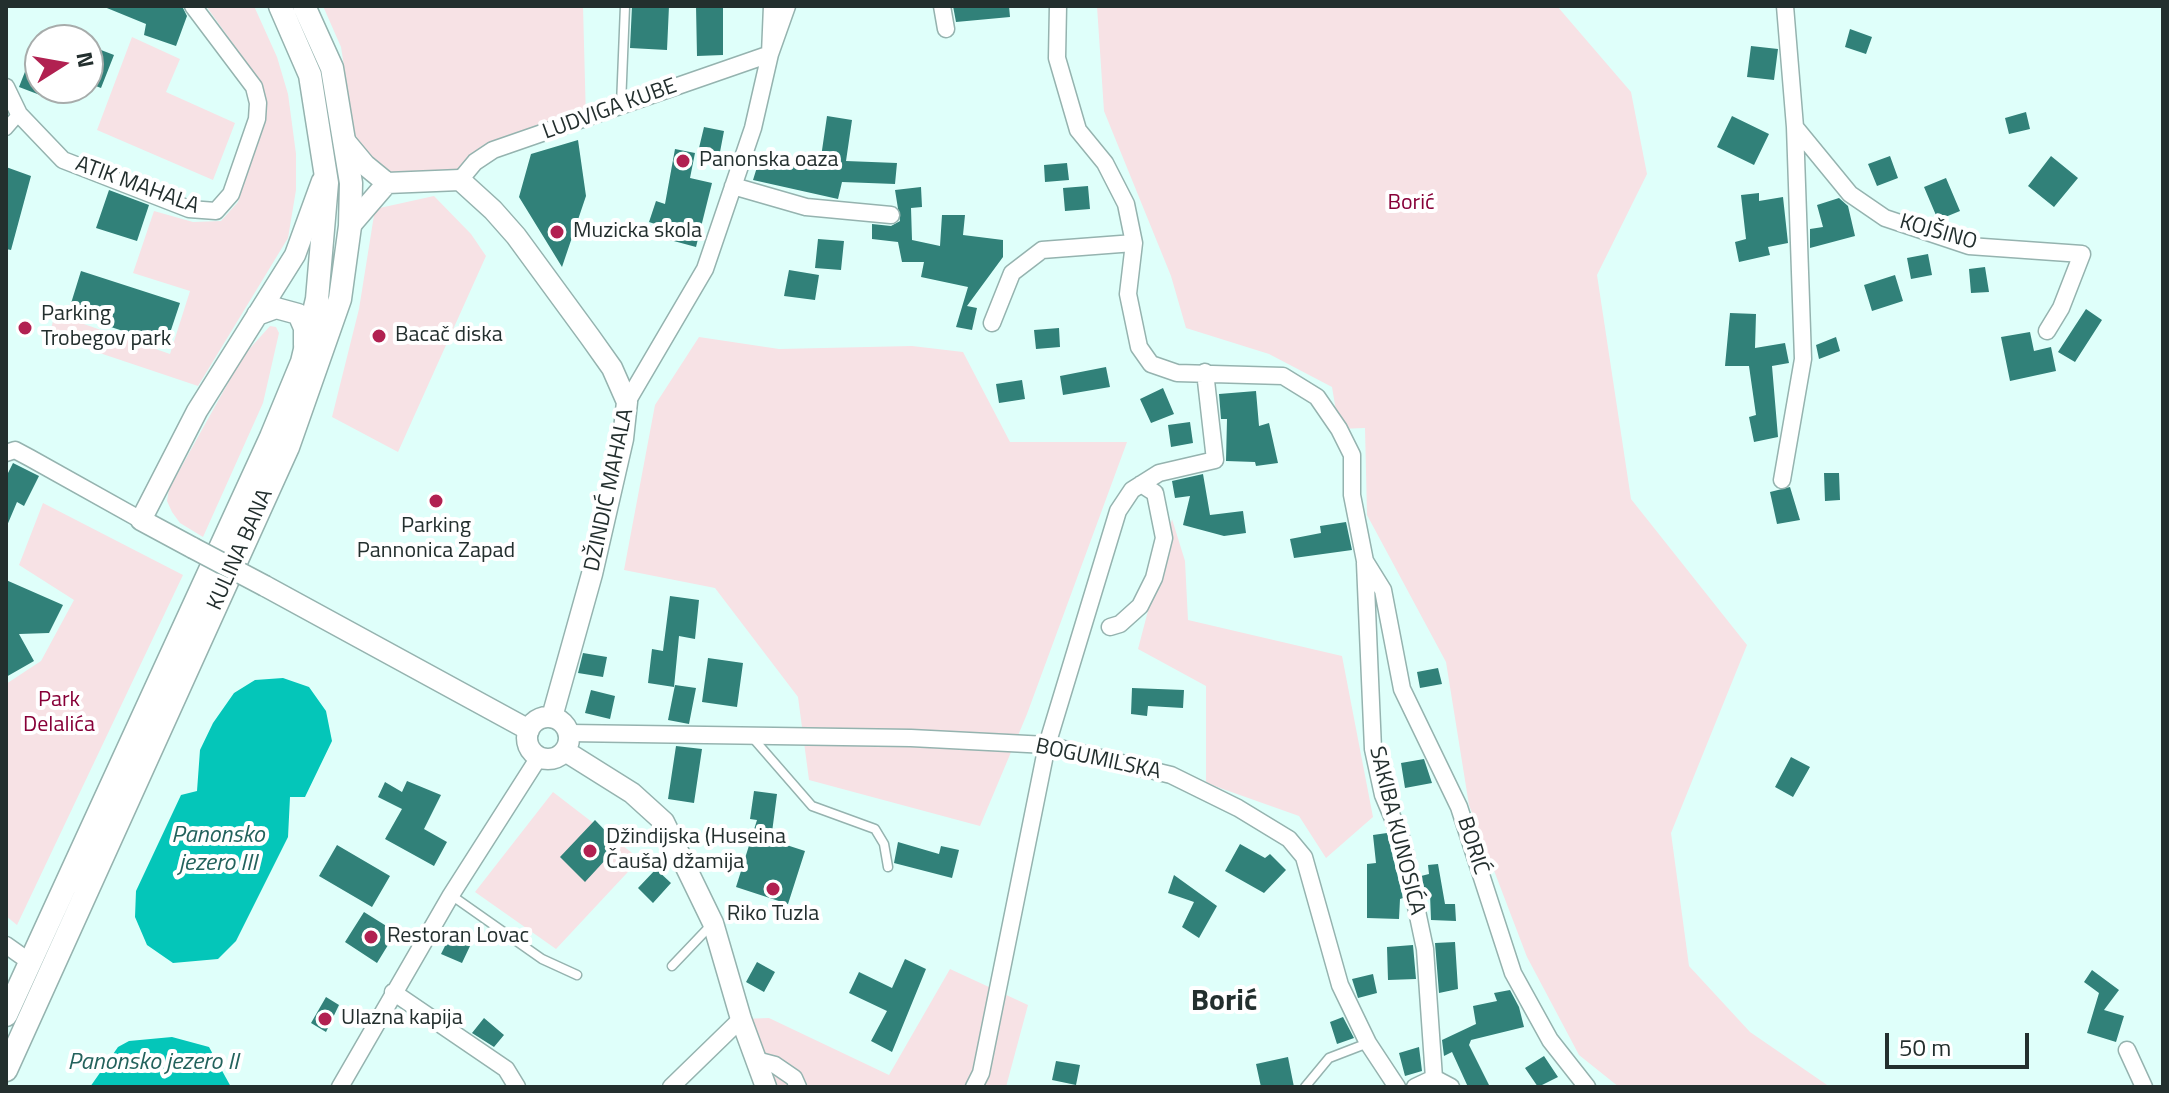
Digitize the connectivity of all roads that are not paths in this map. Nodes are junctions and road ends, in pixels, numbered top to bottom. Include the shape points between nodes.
1 (193, 6) edge
2 (280, 6) edge
3 (304, 6) edge
4 (625, 6) edge
5 (772, 6) edge
6 (787, 6) edge
7 (942, 6) edge
8 (1058, 6) edge
9 (1785, 6) edge
10 (946, 29) dead end
11 (770, 54) junction
12 (6, 87) edge
13 (621, 105) junction
14 (19, 114) junction
15 (1795, 127) junction
16 (6, 129) edge
17 (345, 141) junction
18 (326, 170) junction
19 (460, 180) junction
20 (387, 183) junction
21 (733, 186) junction
22 (891, 215) dead end
23 (350, 226) junction
24 (1134, 243) junction
25 (257, 315) junction
26 (992, 323) dead end
27 (2047, 331) dead end
28 (302, 362) junction
29 (1205, 372) junction
30 (627, 402) junction
31 (14, 450) edge
32 (1782, 480) dead end
33 (1141, 484) junction
34 (141, 520) junction
35 (1365, 561) junction
36 (1110, 627) dead end
37 (552, 717) junction
38 (529, 730) junction
39 (752, 737) junction
40 (567, 742) junction
41 (1047, 745) junction
42 (539, 757) junction
43 (888, 867) dead end
44 (451, 895) junction
45 (713, 923) junction
46 (6, 945) edge
47 (30, 962) junction
48 (672, 966) dead end
49 (577, 975) dead end
50 (393, 992) junction
51 (6, 1015) edge
52 (741, 1019) junction
53 (1368, 1043) junction
54 (2127, 1050) dead end
55 (756, 1060) junction
56 (6, 1070) edge
57 (1434, 1078) junction
58 (340, 1087) edge
59 (517, 1087) edge
60 (671, 1087) edge
61 (766, 1087) edge
62 (798, 1087) edge
63 (974, 1087) edge
64 (1305, 1087) edge
65 (1397, 1087) edge
66 (1415, 1087) edge
67 (1451, 1087) edge
68 (1587, 1087) edge
69 (2144, 1087) edge

1 - 14 street, ATIK MAHALA via 254,87 258,103 257,119 224,204 209,211 189,209 63,160
2 - 18 main road, KULINA BANA via 310,75
3 - 17 main road, KULINA BANA via 332,68
4 - 13 lane
5 - 11 street, DŽINDIĆ MAHALA
6 - 11 street
7 - 10 street
8 - 24 street, BORIĆ via 1057,58 1064,87 1078,130 1105,163 1126,204
9 - 15 street
11 - 13 street, LUDVIGA KUBE
11 - 21 street, DŽINDIĆ MAHALA
12 - 14 street, ATIK MAHALA
13 - 19 street, LUDVIGA KUBE via 493,150
14 - 16 street
15 - 27 street, KOJŠINO via 1850,194 1885,218 1969,246 2082,254
15 - 32 street via 1803,359
17 - 20 street
17 - 23 main road, KULINA BANA
18 - 25 street via 295,255
18 - 28 main road, KULINA BANA via 317,299
19 - 20 street
19 - 30 street via 516,236 612,368
20 - 23 street
21 - 22 street via 806,207
21 - 30 street, DŽINDIĆ MAHALA via 705,269
23 - 56 main road, KULINA BANA via 340,299 288,447
24 - 26 street via 1042,250 1012,273
24 - 29 street, BORIĆ via 1128,294 1139,347 1151,364 1177,373
25 - 28 street via 276,308 298,314 304,328
25 - 34 street via 197,411
28 - 47 main road, KULINA BANA
29 - 33 street via 1215,460 1159,473
29 - 35 street, BORIĆ via 1283,376 1317,397 1352,455 1352,495
30 - 37 street, DŽINDIĆ MAHALA via 592,574
31 - 34 street
33 - 36 street via 1155,493 1164,538 1140,606
33 - 41 street via 1118,511
34 - 38 street, bridge
35 - 57 street, SAKIBA KUNOSIĆA via 1373,749 1383,795 1402,840 1425,949
35 - 68 street, BORIĆ via 1383,590 1402,689 1459,807 1513,973 1550,1040
37 - 38 street via 541,718
37 - 40 street via 562,722
38 - 42 street via 529,747
39 - 40 street, BOGUMILSKA
39 - 41 street, BOGUMILSKA
39 - 43 lane via 812,806 875,829
40 - 42 street via 553,759
40 - 45 street via 664,822
41 - 53 street, BOGUMILSKA via 1171,775 1289,839 1304,857 1340,985
41 - 63 street
42 - 44 street
44 - 49 lane via 542,959
44 - 50 street
45 - 48 lane
45 - 52 street
46 - 47 street
47 - 51 main road, KULINA BANA
50 - 58 street
50 - 59 street via 506,1069
52 - 55 street
52 - 60 street
53 - 64 lane via 1329,1058
53 - 65 street, BOGUMILSKA
54 - 69 street
55 - 61 street
55 - 62 street via 775,1065
57 - 66 street
57 - 67 street

